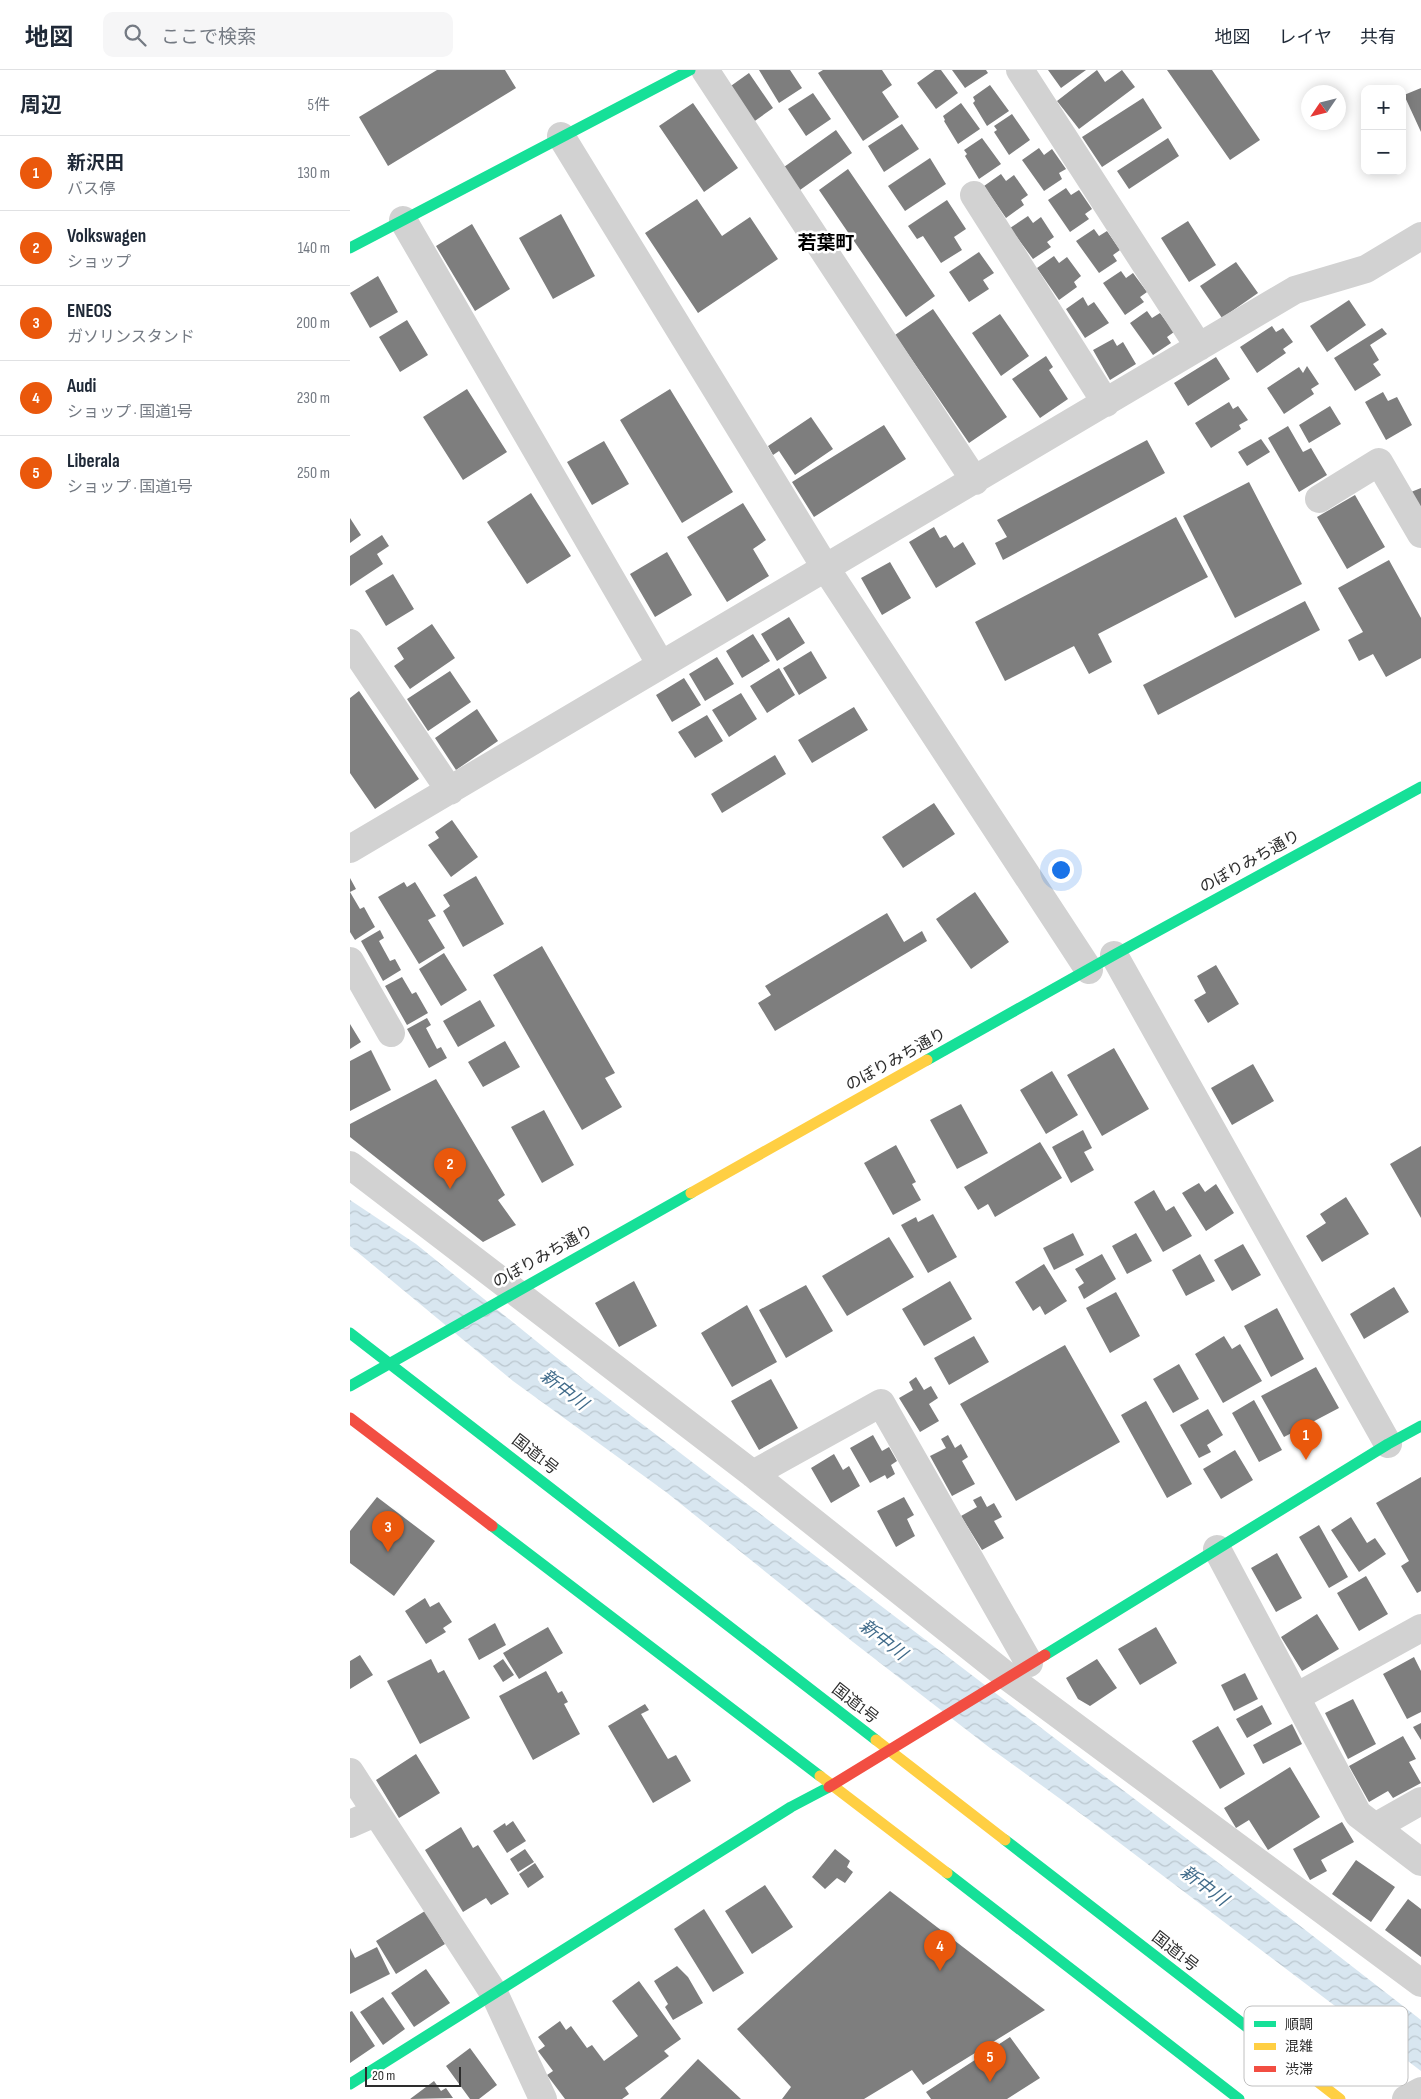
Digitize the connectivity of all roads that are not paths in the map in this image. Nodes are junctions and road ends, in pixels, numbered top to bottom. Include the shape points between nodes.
1 (690, 70) edge
2 (705, 70) edge
3 (1020, 70) edge
4 (561, 136) junction
5 (974, 196) dead end
6 (403, 220) junction
7 (1421, 236) edge
8 (350, 248) edge
9 (1199, 347) junction
10 (1106, 403) junction
11 (975, 481) junction
12 (1319, 499) dead end
13 (1421, 534) edge
14 (824, 567) junction
15 (350, 643) edge
16 (661, 665) junction
17 (1421, 787) edge
18 (450, 791) junction
19 (350, 849) edge
20 (1114, 955) junction
21 (350, 961) edge
22 (1089, 970) junction
23 (391, 1033) dead end
24 (350, 1165) edge
25 (515, 1291) junction
26 (350, 1333) edge
27 (389, 1363) junction
28 (350, 1386) edge
29 (350, 1418) edge
30 (1421, 1426) edge
31 (1388, 1444) junction
32 (753, 1474) junction
33 (1217, 1548) junction
34 (1421, 1628) edge
35 (1019, 1670) junction
36 (1296, 1697) junction
37 (888, 1750) junction
38 (350, 1772) edge
39 (832, 1786) junction
40 (1421, 1801) edge
41 (375, 1813) junction
42 (350, 1824) edge
43 (1375, 1827) junction
44 (1421, 1862) edge
45 (1421, 1983) edge
46 (495, 1995) junction
47 (1244, 2025) edge
48 (350, 2084) edge
49 (1323, 2086) edge
50 (543, 2099) edge
51 (1239, 2099) edge
52 (1340, 2099) edge

1 - 4 main road
2 - 11 street
3 - 9 street
4 - 6 main road
4 - 14 street
5 - 10 street
6 - 8 main road
6 - 16 street
7 - 9 street via 1366,268 1295,290
9 - 10 street
10 - 11 street
11 - 14 street
12 - 13 street via 1379,462
14 - 16 street
14 - 22 street
15 - 18 street
16 - 18 street
17 - 20 main road, のぼりみち通り
18 - 19 street
20 - 22 main road, のぼりみち通り
20 - 31 street
21 - 23 street
22 - 25 main road, のぼりみち通り
24 - 25 street
25 - 27 main road, のぼりみち通り
25 - 32 street
26 - 27 main road, 国道1号
27 - 28 main road, のぼりみち通り
27 - 37 main road, 国道1号
29 - 39 main road
30 - 31 main road
31 - 33 main road
32 - 35 street
32 - 35 street via 882,1403
33 - 35 main road
33 - 36 street
34 - 36 street
35 - 37 main road
35 - 45 street
36 - 43 street via 1358,1814
37 - 39 main road
37 - 47 main road, 国道1号
38 - 41 street
39 - 46 main road via 791,1807
39 - 51 main road
40 - 43 street
41 - 42 street
41 - 46 street
43 - 44 street
46 - 48 main road
46 - 50 street
49 - 52 main road, 国道1号

